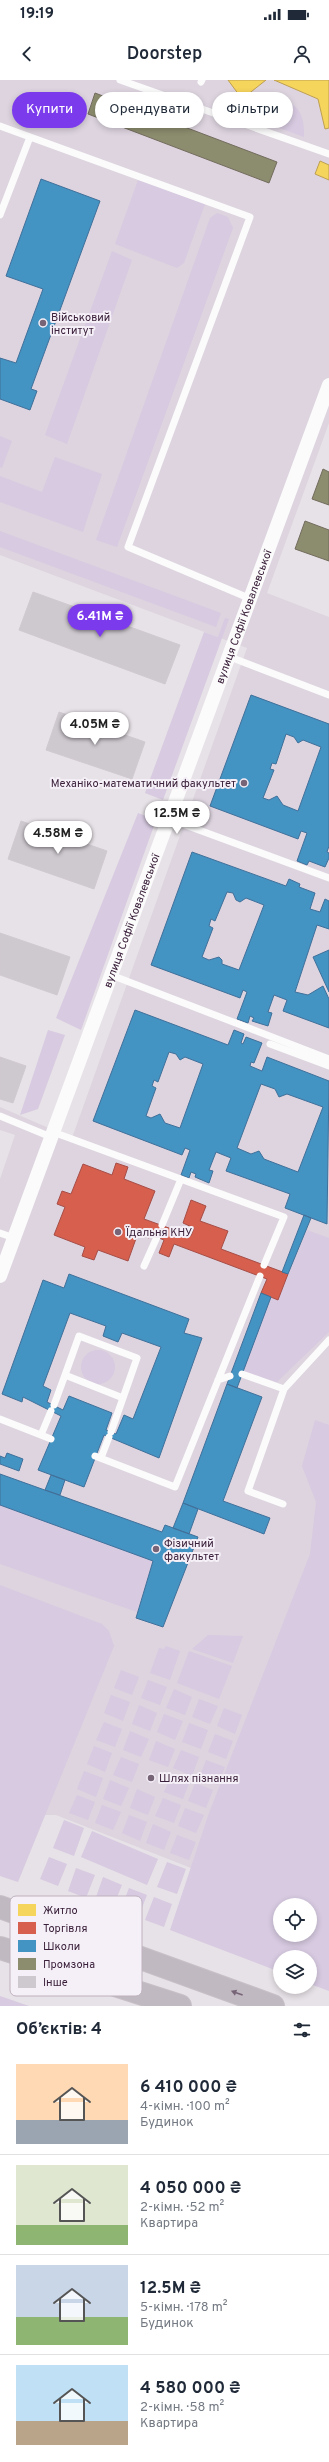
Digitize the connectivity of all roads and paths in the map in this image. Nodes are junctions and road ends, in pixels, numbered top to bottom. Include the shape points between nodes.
1 (120, 80) edge
2 (0, 126) edge
3 (30, 137) junction
4 (329, 154) edge
5 (0, 216) edge
6 (329, 385) edge
7 (251, 599) junction
8 (230, 657) junction
9 (329, 695) edge
10 (169, 819) junction
11 (329, 878) edge
12 (111, 975) junction
13 (270, 1044) dead end
14 (329, 1059) edge
15 (329, 1066) edge
16 (0, 1116) edge
17 (52, 1134) junction
18 (181, 1179) junction
19 (162, 1225) dead end
20 (0, 1233) edge
21 (157, 1237) dead end
22 (14, 1238) junction
23 (264, 1265) dead end
24 (144, 1266) dead end
25 (0, 1276) edge
26 (260, 1276) dead end
27 (329, 1340) edge
28 (242, 1374) dead end
29 (65, 1375) junction
30 (230, 1376) dead end
31 (218, 1380) junction
32 (284, 1389) junction
33 (123, 1398) junction
34 (0, 1419) edge
35 (41, 1435) junction
36 (51, 1439) dead end
37 (283, 1504) dead end
38 (0, 1907) edge
39 (10, 1911) edge
40 (0, 1948) edge
41 (10, 1951) edge
42 (142, 1958) edge
43 (142, 1994) edge
44 (180, 2006) edge
45 (273, 2006) edge

1 - 4 lane
2 - 3 lane
3 - 5 lane
3 - 7 lane via 250,217 128,547
6 - 7 street, вулиця Софії Ковалевської
7 - 8 street, вулиця Софії Ковалевської
8 - 9 lane
8 - 10 street, вулиця Софії Ковалевської
10 - 11 lane
10 - 12 street, вулиця Софії Ковалевської
12 - 14 lane
12 - 17 street, вулиця Софії Ковалевської
13 - 15 lane
16 - 17 lane
17 - 18 lane
17 - 22 street, вулиця Софії Ковалевської
18 - 19 lane
18 - 23 lane via 284,1217
20 - 22 lane
21 - 24 lane
22 - 25 street, вулиця Софії Ковалевської
26 - 31 lane
27 - 32 lane
28 - 32 lane
29 - 33 lane
29 - 33 lane via 79,1336 137,1358
29 - 35 lane
30 - 31 lane
31 - 33 lane via 175,1487 98,1457 110,1434
32 - 37 lane via 248,1491
34 - 35 lane
35 - 36 lane
39 -> 38 highway
40 - 41 highway
45 -> 42 highway
43 - 44 highway

